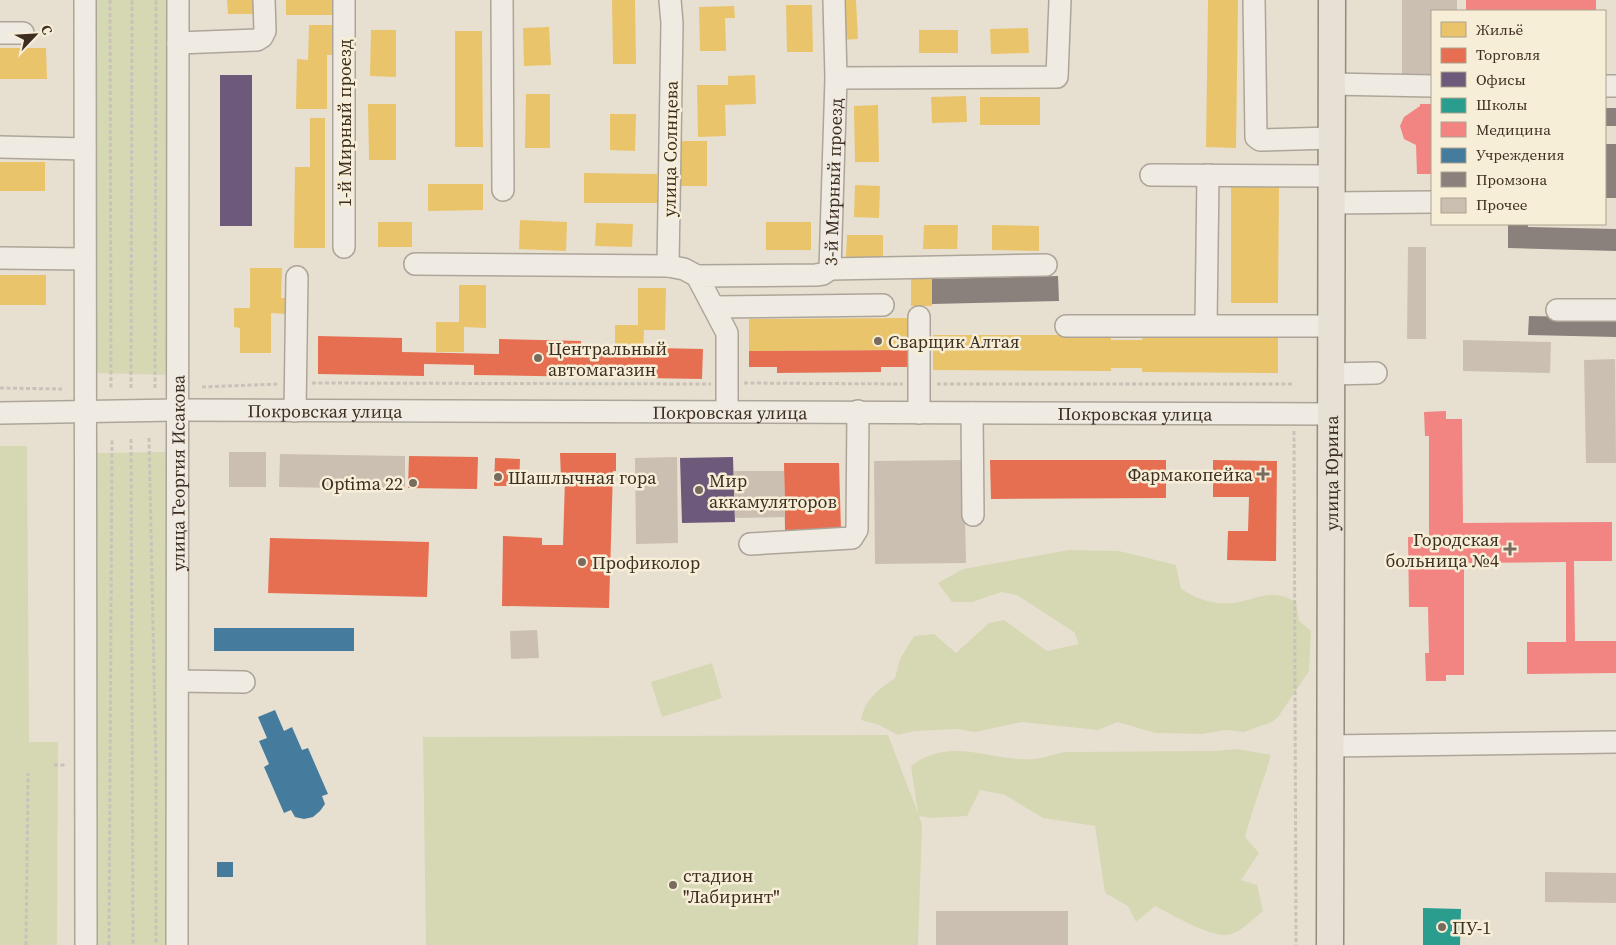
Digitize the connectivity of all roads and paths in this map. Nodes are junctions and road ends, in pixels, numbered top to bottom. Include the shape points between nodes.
1 (85, 0) edge
2 (110, 0) edge
3 (132, 0) edge
4 (156, 0) edge
5 (178, 0) edge
6 (264, 0) edge
7 (344, 0) edge
8 (502, 0) edge
9 (670, 0) edge
10 (834, 0) edge
11 (1060, 0) edge
12 (1254, 0) edge
13 (1332, 0) edge
14 (0, 33) edge
15 (23, 33) dead end
16 (178, 43) junction
17 (836, 78) junction
18 (1331, 84) junction
19 (1431, 86) edge
20 (1331, 138) junction
21 (0, 148) edge
22 (85, 149) junction
23 (1151, 175) dead end
24 (1208, 175) junction
25 (1330, 176) junction
26 (503, 190) dead end
27 (1431, 202) edge
28 (1331, 203) junction
29 (344, 247) dead end
30 (0, 258) edge
31 (85, 260) junction
32 (415, 264) dead end
33 (1046, 265) dead end
34 (668, 266) junction
35 (830, 269) junction
36 (697, 276) junction
37 (297, 277) dead end
38 (884, 305) dead end
39 (714, 307) junction
40 (1557, 310) dead end
41 (1616, 310) edge
42 (919, 317) dead end
43 (1206, 325) junction
44 (1066, 326) dead end
45 (1330, 326) junction
46 (1376, 373) dead end
47 (1330, 374) junction
48 (726, 382) junction
49 (295, 383) junction
50 (919, 384) junction
51 (1294, 384) dead end
52 (202, 387) dead end
53 (0, 388) edge
54 (111, 388) dead end
55 (132, 388) dead end
56 (155, 388) dead end
57 (62, 389) dead end
58 (177, 410) junction
59 (295, 410) junction
60 (85, 411) junction
61 (727, 411) junction
62 (0, 412) edge
63 (858, 412) junction
64 (919, 413) junction
65 (972, 413) junction
66 (1294, 414) junction
67 (1330, 414) junction
68 (149, 438) dead end
69 (112, 439) dead end
70 (131, 439) dead end
71 (973, 515) dead end
72 (750, 544) dead end
73 (178, 681) junction
74 (244, 682) dead end
75 (1616, 742) edge
76 (1329, 746) junction
77 (54, 765) dead end
78 (65, 765) dead end
79 (28, 773) dead end
80 (26, 945) edge
81 (86, 945) edge
82 (109, 945) edge
83 (133, 945) edge
84 (156, 945) edge
85 (177, 945) edge
86 (1296, 945) edge
87 (1330, 945) edge

1 - 22 street
2 - 54 path
3 - 55 path
4 - 56 path
5 - 16 street, улица Георгия Исакова
6 - 16 street via 265,32 257,40
7 - 29 street, 1-й Мирный проезд
8 - 26 street
9 - 34 street, улица Солнцева
10 - 17 street, 3-й Мирный проезд
11 - 17 street via 1057,77
12 - 20 street via 1256,138
13 - 18 main road, улица Юрина
14 - 15 street
16 - 58 street, улица Георгия Исакова
17 - 35 street, 3-й Мирный проезд
18 - 19 street
18 - 20 main road, улица Юрина
20 - 25 main road, улица Юрина
21 - 22 street
22 - 31 street
23 - 24 street
24 - 25 street
24 - 43 street
25 - 28 main road, улица Юрина
27 - 28 street
28 - 45 main road, улица Юрина
30 - 31 street
31 - 60 street
32 - 34 street
33 - 35 street
34 - 36 street
35 - 36 street, 3-й Мирный проезд via 816,275
36 - 39 street
37 - 49 street
38 - 39 street
39 - 48 street via 727,333
40 - 41 street
42 - 50 street
43 - 44 street
43 - 45 street
45 - 47 main road, улица Юрина
46 - 47 street
47 - 67 main road, улица Юрина
48 - 49 path
48 - 50 path
48 - 61 street
49 - 52 path
49 - 59 street
50 - 51 path
50 - 64 street
53 - 57 path
58 - 59 street, Покровская улица
58 - 60 street, Покровская улица
58 - 73 street, улица Георгия Исакова
59 - 61 street, Покровская улица
60 - 62 street, Покровская улица
60 - 81 street
61 - 63 street, Покровская улица
63 - 64 street, Покровская улица
63 - 72 street via 858,530 852,538
64 - 65 street, Покровская улица
65 - 66 street, Покровская улица
65 - 71 street
66 - 67 street, Покровская улица
66 - 86 path
67 - 76 main road, улица Юрина
68 - 84 path via 156,755
69 - 82 path
70 - 83 path
73 - 74 street
73 - 85 street, улица Георгия Исакова
75 - 76 street
76 - 87 main road, улица Юрина
77 - 78 path
79 - 80 path

